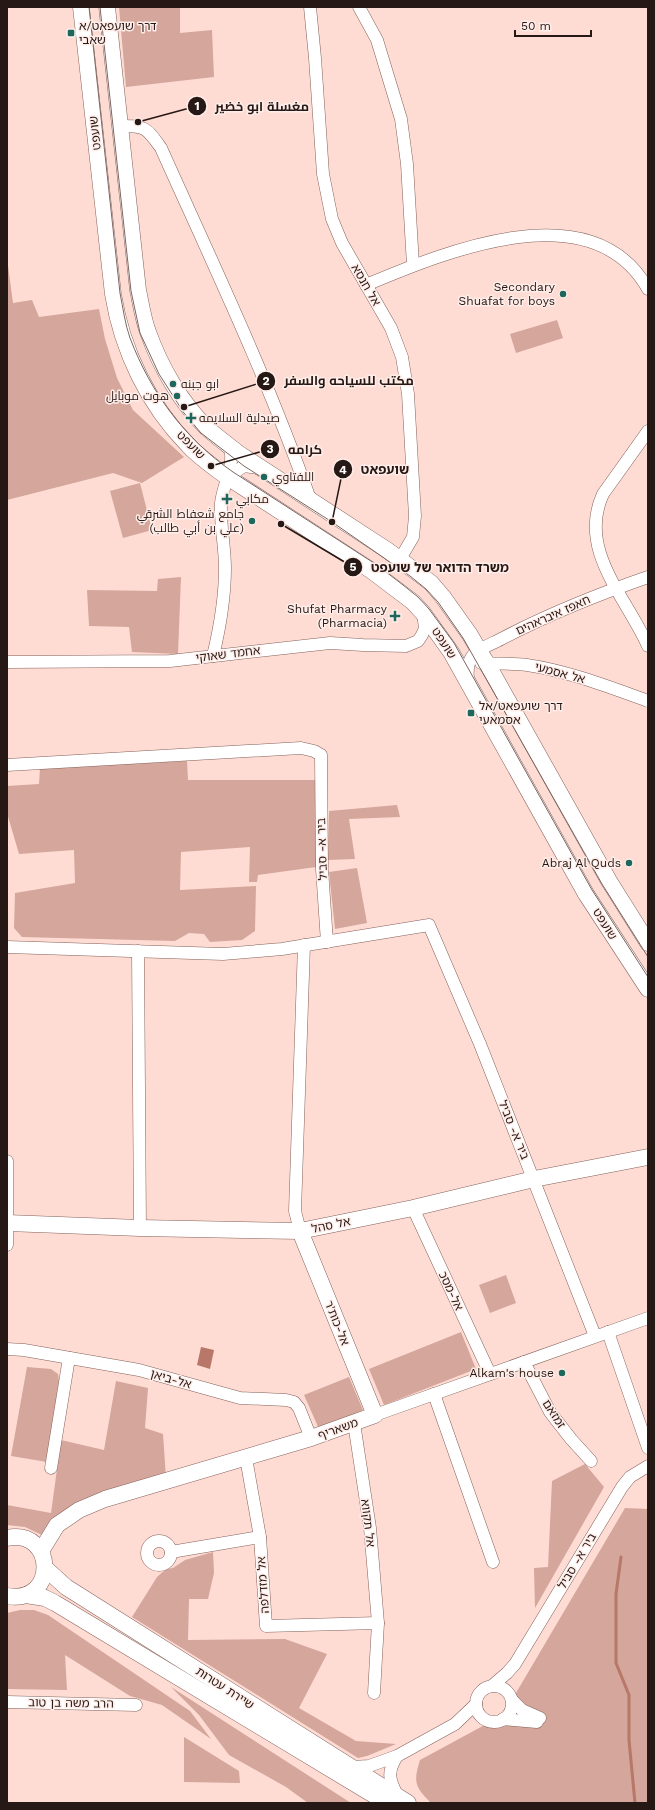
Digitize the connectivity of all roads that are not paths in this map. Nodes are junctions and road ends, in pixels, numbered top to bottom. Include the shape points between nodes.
1 (81, 7) edge
2 (107, 7) edge
3 (310, 7) edge
4 (359, 7) edge
5 (120, 126) junction
6 (413, 265) junction
7 (646, 282) edge
8 (366, 285) junction
9 (648, 431) edge
10 (230, 447) junction
11 (263, 469) junction
12 (228, 476) junction
13 (310, 499) junction
14 (400, 559) junction
15 (648, 577) edge
16 (614, 588) junction
17 (423, 613) junction
18 (493, 643) junction
19 (648, 646) edge
20 (451, 652) junction
21 (213, 656) junction
22 (478, 659) junction
23 (7, 662) edge
24 (504, 664) junction
25 (468, 683) junction
26 (648, 701) edge
27 (7, 765) edge
28 (327, 942) junction
29 (648, 943) edge
30 (304, 945) junction
31 (7, 947) edge
32 (138, 951) junction
33 (648, 989) edge
34 (648, 1157) edge
35 (7, 1161) edge
36 (534, 1179) junction
37 (413, 1208) junction
38 (7, 1223) edge
39 (140, 1228) junction
40 (300, 1231) junction
41 (7, 1245) edge
42 (648, 1318) edge
43 (608, 1332) junction
44 (595, 1336) junction
45 (7, 1349) edge
46 (69, 1358) junction
47 (524, 1362) junction
48 (490, 1374) junction
49 (434, 1394) junction
50 (375, 1415) junction
51 (354, 1423) junction
52 (311, 1438) junction
53 (648, 1448) edge
54 (246, 1458) junction
55 (591, 1461) dead end
56 (648, 1466) edge
57 (51, 1468) dead end
58 (9, 1537) edge
59 (260, 1537) junction
60 (41, 1551) junction
61 (171, 1552) dead end
62 (493, 1562) dead end
63 (45, 1568) junction
64 (7, 1596) edge
65 (26, 1596) junction
66 (378, 1623) junction
67 (515, 1664) junction
68 (493, 1685) junction
69 (374, 1693) dead end
70 (510, 1696) junction
71 (7, 1702) edge
72 (476, 1704) junction
73 (136, 1705) dead end
74 (484, 1719) junction
75 (503, 1719) junction
76 (455, 1724) junction
77 (397, 1756) junction
78 (352, 1767) junction
79 (397, 1800) edge

1 - 12 street, שועפט via 111,278 123,339 156,406 188,446
2 - 5 street, שועפט
3 - 8 street, אל חנסא via 327,197 332,219 342,243
4 - 6 street via 377,40 400,119 407,164
5 - 10 street, שועפט via 138,290 148,331 178,391 206,427
5 - 13 street via 145,128 161,148 289,440
6 - 7 street via 449,252 510,238 553,235 578,238 602,246 620,256
6 - 8 street
8 - 14 street, אל חנסא via 399,347 408,394 415,516 413,537
9 - 16 street via 598,504 595,518 597,542
10 - 11 street, שועפט
10 - 12 street via 232,457
11 - 12 street via 244,466
11 - 13 street, שועפט
12 - 17 street, שועפט via 372,571 413,602
12 - 21 street via 221,504 224,595
13 - 14 street, שועפט
14 - 22 street, שועפט via 431,583 455,612
15 - 16 street, חאפז איבראהים
16 - 18 street, חאפז איבראהים
16 - 19 street
17 - 20 street, שועפט
17 - 21 street, אחמד שאוקי via 422,636 418,641 406,646 330,643
18 - 22 street
18 - 24 street via 493,656
20 - 22 street, אל אסמעי via 458,658
20 - 25 street, שועפט
21 - 23 street, אחמד שאוקי via 170,660
22 - 24 street, אל אסמעי
22 - 25 street via 467,673
22 - 29 street, שועפט
24 - 26 street, אל אסמעי via 540,668
25 - 33 street, שועפט via 586,894
27 - 28 street, ביר א- סביל via 301,748 314,751 320,755 322,869
28 - 30 street
28 - 36 street, ביר א- סביל via 429,925
30 - 32 street via 223,954
30 - 40 street via 295,1211
31 - 32 street
32 - 39 street
34 - 36 street, אל סהל
35 - 38 street
36 - 37 street, אל סהל
36 - 44 street, ביר א- סביל
37 - 40 street, אל סהל
37 - 48 street, אל-מסכ
38 - 39 street, אל סהל
38 - 41 street
39 - 40 street, אל סהל
40 - 50 street, אל-כות'ר
42 - 43 street, משאריף
43 - 44 street, משאריף
43 - 53 street
44 - 47 street, משאריף
45 - 46 street, אל-ביאן
46 - 52 street, אל-ביאן via 139,1370 240,1398 294,1402
46 - 57 street
47 - 48 street, משאריף
47 - 55 street, זמזאם via 550,1412
48 - 49 street, משאריף
49 - 50 street, משאריף
49 - 62 street
50 - 51 street, משאריף
51 - 52 street, משאריף
51 - 66 street, אל תקווא via 370,1528
52 - 54 street, משאריף
54 - 59 street, אל מזדלפה
54 - 60 street, משאריף via 105,1499 79,1510 57,1525
56 - 67 street, ביר א- סביל via 630,1477 622,1487
58 - 60 street via 29,1540
59 - 61 street
59 - 66 street, אל מזדלפה via 266,1626
60 - 63 street
63 - 65 street via 40,1585
63 - 78 street, שיירת עטרות via 66,1587
64 - 65 street, שיירת עטרות
65 - 79 street, שיירת עטרות via 45,1598 55,1603
66 - 69 street, אל תקווא
67 - 68 street, ביר א- סביל
67 - 70 street, ביר א- סביל
68 - 70 street via 504,1689
68 - 72 street via 481,1691
70 - 75 street via 511,1711
70 - 75 street via 522,1710 538,1720
71 - 73 street, הרב משה בן טוב
72 - 74 street
72 - 76 street
74 - 75 street via 494,1722
74 - 76 street
76 - 77 street
77 - 78 street via 369,1766
77 - 79 street via 390,1770
78 - 79 street, שיירת עטרות

